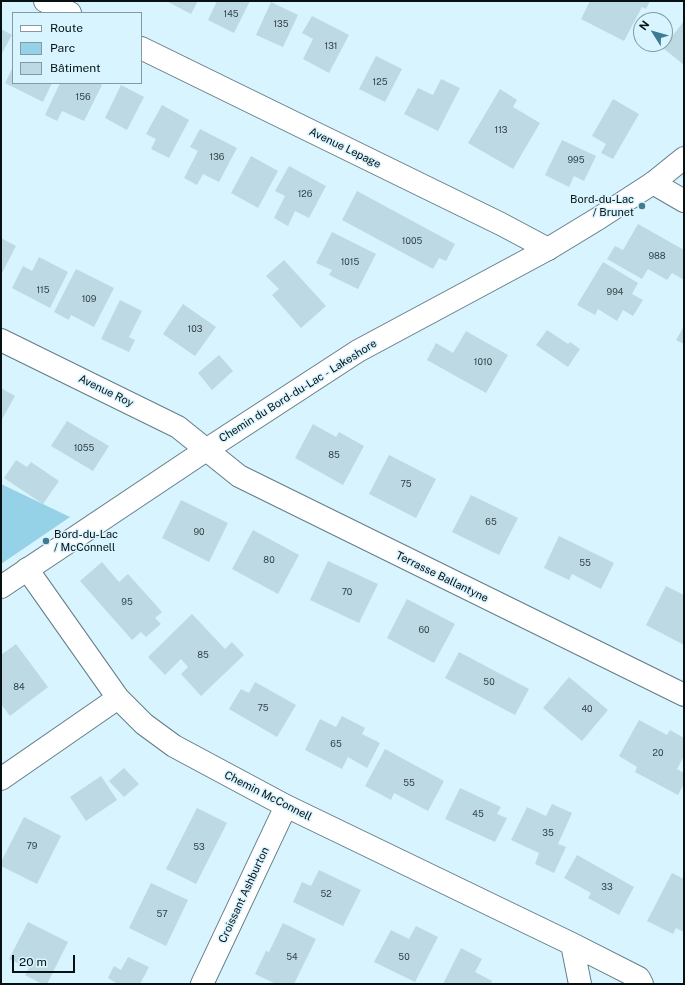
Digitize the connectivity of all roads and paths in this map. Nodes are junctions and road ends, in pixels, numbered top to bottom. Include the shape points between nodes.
1 (45, 1) edge
2 (68, 12) edge
3 (142, 48) edge
4 (684, 158) edge
5 (653, 183) junction
6 (684, 201) edge
7 (548, 249) junction
8 (1, 340) edge
9 (206, 450) junction
10 (27, 569) junction
11 (1, 587) edge
12 (684, 695) edge
13 (118, 698) junction
14 (1, 780) edge
15 (286, 806) junction
16 (572, 944) junction
17 (202, 984) edge
18 (580, 984) edge
19 (642, 984) edge

1 - 2 street
3 - 7 street, Avenue Lepage
4 - 5 street, Chemin du Bord-du-Lac - Lakeshore
5 - 6 street
5 - 7 street, Chemin du Bord-du-Lac - Lakeshore
7 - 9 street, Chemin du Bord-du-Lac - Lakeshore via 358,351
8 - 9 street, Avenue Roy via 178,427
9 - 10 street, Chemin du Bord-du-Lac - Lakeshore
9 - 12 street, Terrasse Ballantyne via 239,476
10 - 11 street, Chemin du Bord-du-Lac - Lakeshore
10 - 13 street, Chemin McConnell
13 - 14 street
13 - 15 street, Chemin McConnell via 144,724 174,746
15 - 16 street, Chemin McConnell
15 - 17 street, Croissant Ashburton
16 - 18 street
16 - 19 street, Chemin McConnell via 639,978

